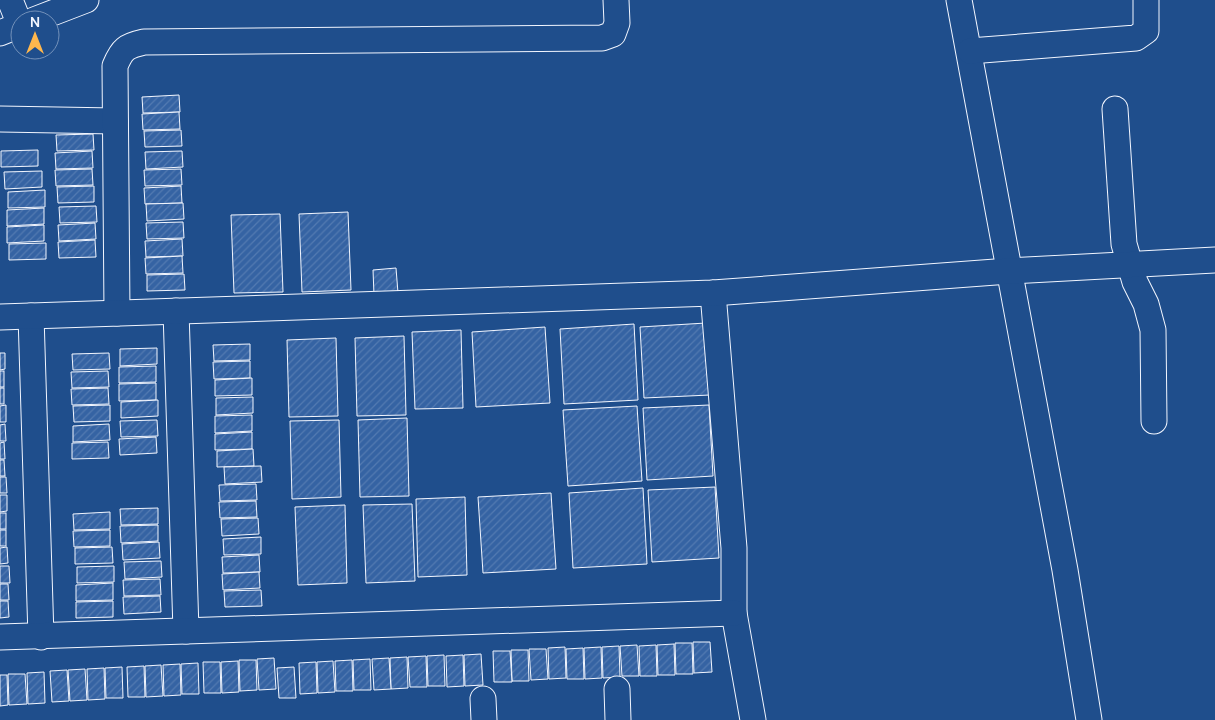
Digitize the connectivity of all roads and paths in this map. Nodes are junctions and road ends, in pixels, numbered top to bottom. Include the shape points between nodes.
1 (9, 0) edge
2 (86, 0) edge
3 (616, 0) edge
4 (959, 0) edge
5 (1146, 0) edge
6 (0, 3) edge
7 (60, 10) edge
8 (970, 52) junction
9 (1115, 109) dead end
10 (0, 119) edge
11 (115, 121) junction
12 (1215, 260) edge
13 (1129, 264) junction
14 (1009, 271) junction
15 (713, 293) junction
16 (176, 311) junction
17 (117, 313) junction
18 (31, 316) junction
19 (0, 317) edge
20 (1154, 421) dead end
21 (734, 613) junction
22 (186, 631) junction
23 (0, 637) edge
24 (41, 637) junction
25 (617, 689) dead end
26 (618, 720) edge
27 (753, 720) edge
28 (1089, 720) edge

1 - 6 street
2 - 7 street
3 - 11 street via 617,23 612,34 602,38 144,42 130,45 120,53 115,66
4 - 8 street
5 - 8 street via 1146,31 1136,38
8 - 14 street
9 - 13 street via 1124,244
10 - 11 street
11 - 17 street
12 - 13 street
13 - 14 street
13 - 20 street via 1153,330
14 - 15 street
14 - 28 street via 1065,570
15 - 16 street
15 - 21 street via 734,548
16 - 17 street
16 - 22 street
17 - 18 street
18 - 19 street
18 - 24 street
21 - 22 street
21 - 27 street
22 - 24 street
23 - 24 street
25 - 26 street

